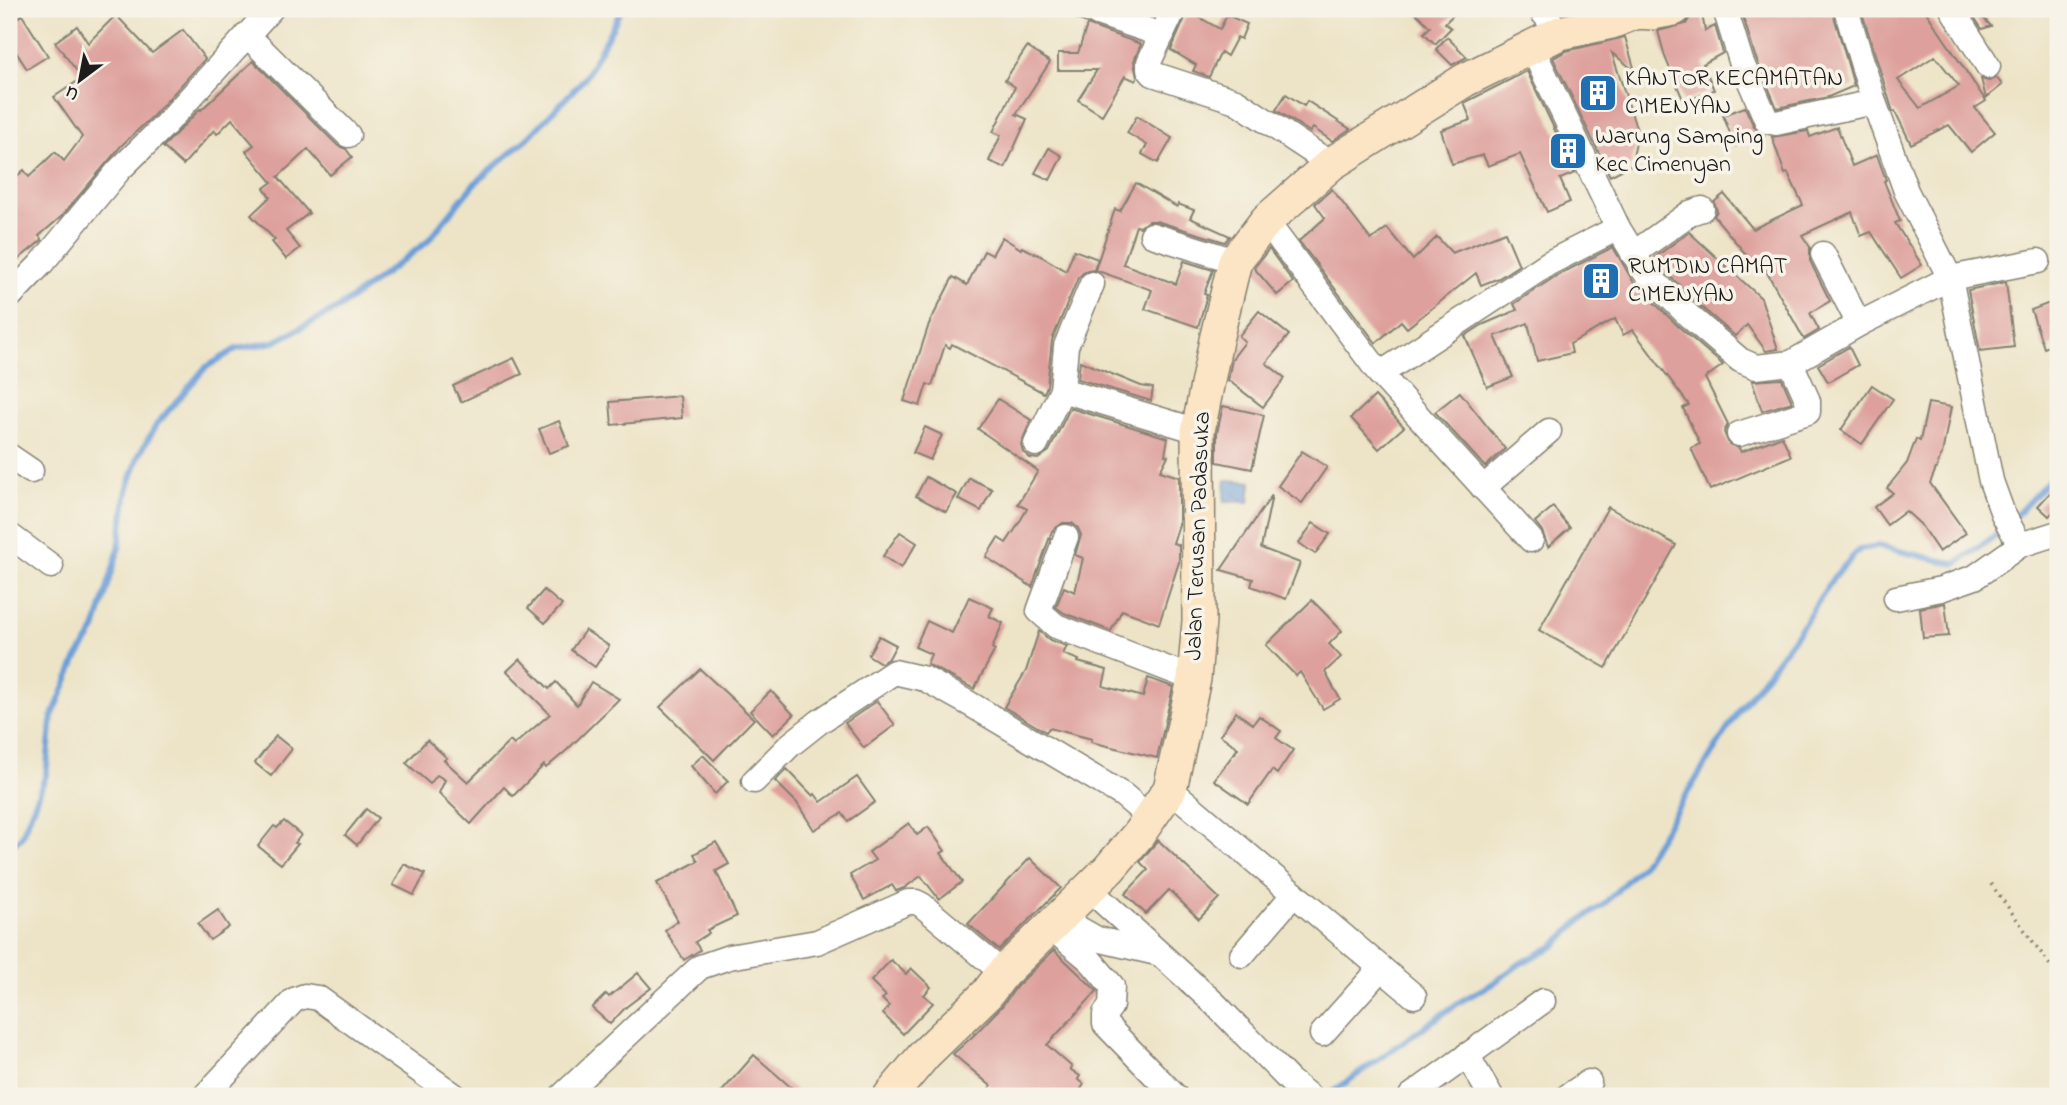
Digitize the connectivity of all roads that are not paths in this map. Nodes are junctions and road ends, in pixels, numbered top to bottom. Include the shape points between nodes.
1 (271, 9) edge
2 (1085, 9) edge
3 (1174, 9) edge
4 (1674, 9) edge
5 (1725, 9) edge
6 (1846, 9) edge
7 (1952, 9) edge
8 (1635, 10) edge
9 (1544, 30) edge
10 (247, 35) junction
11 (1162, 35) junction
12 (1988, 66) dead end
13 (1874, 102) junction
14 (348, 135) dead end
15 (1331, 164) junction
16 (1702, 209) dead end
17 (1266, 221) junction
18 (1618, 228) junction
19 (1152, 235) dead end
20 (1633, 254) junction
21 (1823, 254) dead end
22 (1235, 261) junction
23 (2038, 261) dead end
24 (1950, 278) junction
25 (1092, 284) dead end
26 (9, 297) edge
27 (1859, 324) junction
28 (1791, 363) junction
29 (1380, 374) junction
30 (1062, 390) junction
31 (1198, 430) junction
32 (1549, 430) dead end
33 (1739, 434) dead end
34 (1036, 444) dead end
35 (9, 456) edge
36 (31, 471) dead end
37 (1483, 488) junction
38 (2058, 533) edge
39 (9, 535) edge
40 (1066, 537) dead end
41 (1531, 540) dead end
42 (2020, 544) junction
43 (51, 566) dead end
44 (1896, 598) dead end
45 (1194, 679) junction
46 (754, 781) dead end
47 (1170, 789) junction
48 (1149, 817) junction
49 (1089, 889) junction
50 (1294, 894) junction
51 (1055, 922) junction
52 (1162, 954) junction
53 (1242, 955) dead end
54 (1381, 968) junction
55 (1003, 973) junction
56 (1414, 996) dead end
57 (1543, 1001) dead end
58 (1322, 1034) dead end
59 (1467, 1055) junction
60 (1589, 1082) dead end
61 (1292, 1091) edge
62 (205, 1096) edge
63 (455, 1096) edge
64 (562, 1096) edge
65 (890, 1096) edge
66 (1175, 1096) edge
67 (1411, 1096) edge
68 (1492, 1096) edge
69 (1568, 1096) edge

1 - 10 street
2 - 11 street
3 - 11 street
4 - 8 street, Jalan Terusan Padasuka
5 - 13 street via 1767,121 1776,123
6 - 13 street
7 - 12 street
8 - 9 street, Jalan Terusan Padasuka via 1611,22
9 - 15 street, Jalan Terusan Padasuka
9 - 18 street
10 - 14 street
10 - 26 street via 119,170
11 - 15 street via 1149,62 1153,74 1236,101
13 - 24 street via 1906,191
15 - 17 street, Jalan Terusan Padasuka
16 - 20 street
17 - 22 street, Jalan Terusan Padasuka
17 - 29 street
18 - 20 street
18 - 29 street via 1549,262
19 - 22 street
20 - 28 street via 1644,272 1740,360 1756,367
21 - 27 street
22 - 31 street, Jalan Terusan Padasuka
23 - 24 street
24 - 27 street
24 - 42 street via 1992,481
25 - 30 street via 1066,346
27 - 28 street
28 - 33 street via 1808,401 1808,412
29 - 37 street
30 - 31 street
30 - 34 street
31 - 45 street, Jalan Terusan Padasuka via 1199,621
32 - 37 street
35 - 36 street
37 - 41 street
38 - 42 street
39 - 43 street
40 - 45 street via 1039,611 1056,626
42 - 44 street via 1975,577
45 - 47 street, Jalan Terusan Padasuka
46 - 48 street via 818,722 894,672 925,679 970,704 1124,795
47 - 48 street, Jalan Terusan Padasuka
47 - 50 street
48 - 49 street, Jalan Terusan Padasuka
49 - 51 street, Jalan Terusan Padasuka
49 - 52 street
50 - 53 street
50 - 54 street
51 - 52 street via 1097,939
51 - 55 street, Jalan Terusan Padasuka
51 - 66 street via 1112,986 1105,1024
52 - 61 street
54 - 56 street
54 - 58 street
55 - 64 street via 922,905 908,902 817,942 729,957 700,967
55 - 65 street, Jalan Terusan Padasuka
57 - 59 street
59 - 67 street
59 - 68 street
60 - 69 street
62 - 63 street via 294,1000 305,996 318,998

